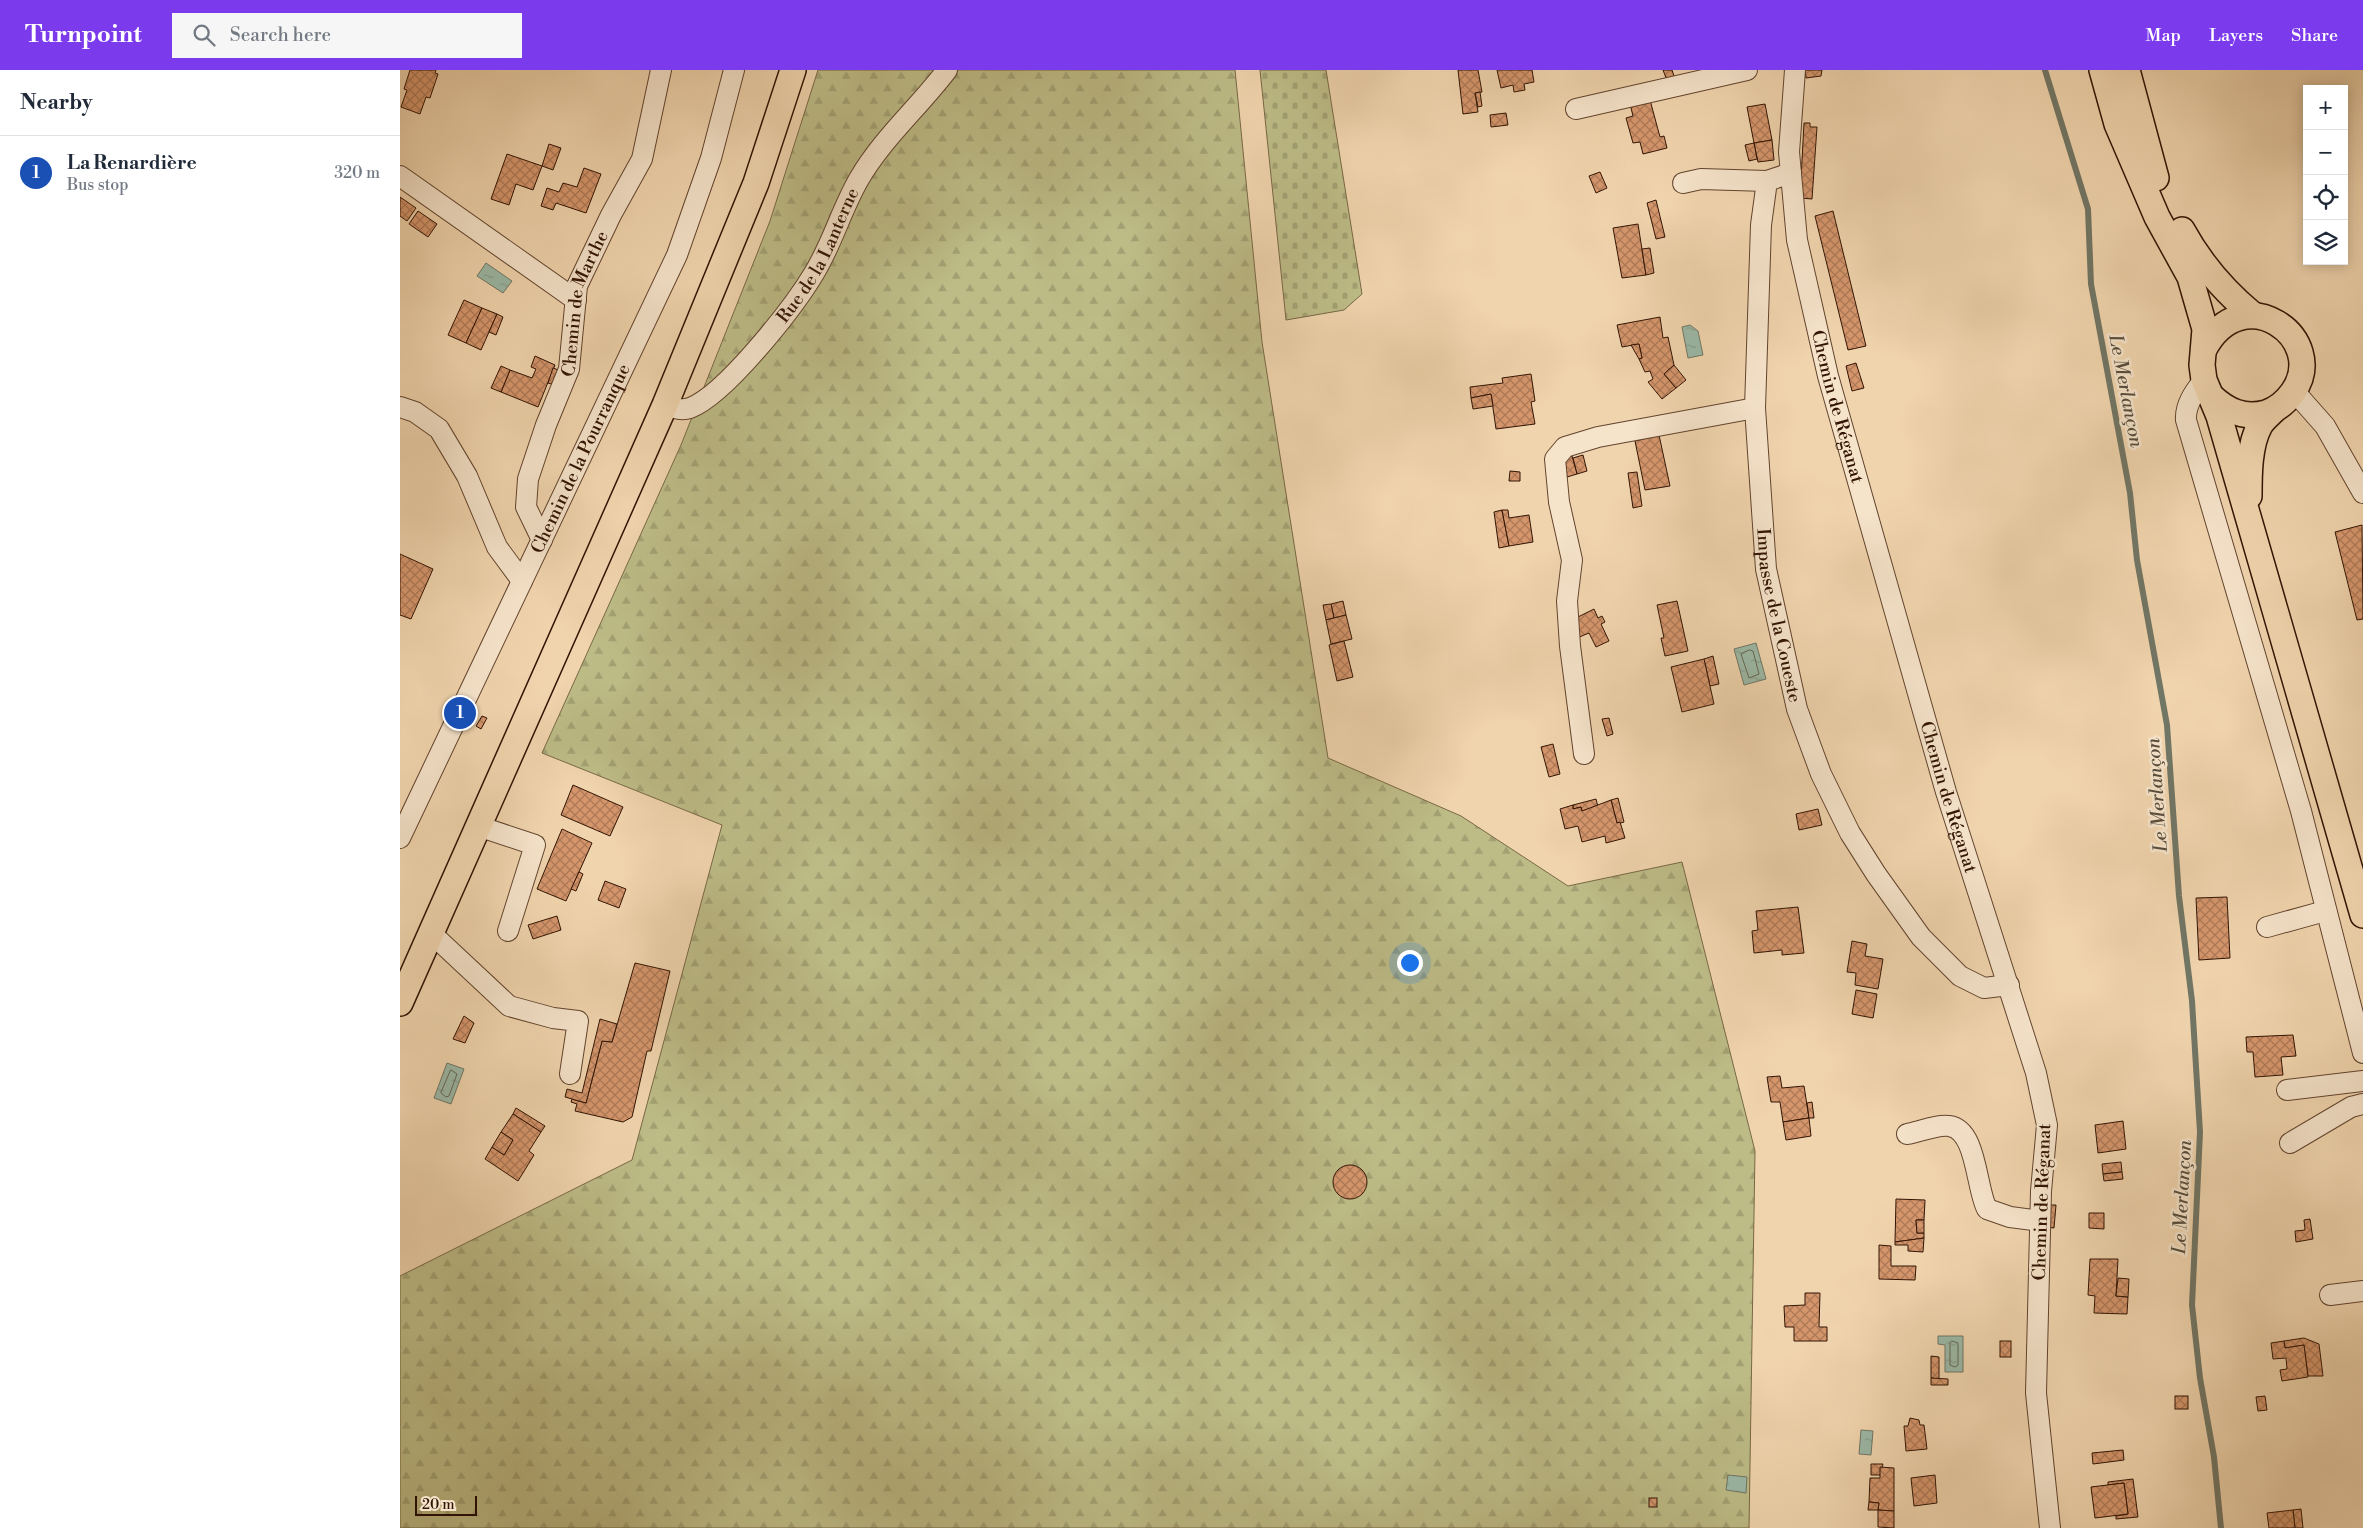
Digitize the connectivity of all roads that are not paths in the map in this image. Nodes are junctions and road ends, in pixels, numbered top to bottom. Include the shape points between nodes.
1 (661, 70) edge
2 (734, 70) edge
3 (793, 70) edge
4 (947, 70) edge
5 (1747, 70) edge
6 (1795, 70) edge
7 (2102, 70) edge
8 (2127, 70) edge
9 (1576, 109) dead end
10 (1791, 173) junction
11 (400, 176) edge
12 (1766, 181) junction
13 (1683, 183) dead end
14 (576, 300) junction
15 (2254, 315) junction
16 (2204, 349) junction
17 (2208, 388) junction
18 (2294, 391) junction
19 (665, 405) junction
20 (400, 407) edge
21 (1754, 408) junction
22 (2273, 411) junction
23 (2363, 493) edge
24 (2250, 521) junction
25 (542, 540) junction
26 (522, 581) junction
27 (1584, 754) dead end
28 (478, 826) junction
29 (400, 838) edge
30 (2325, 911) junction
31 (2363, 915) edge
32 (2267, 928) dead end
33 (508, 931) dead end
34 (430, 933) junction
35 (2009, 985) junction
36 (400, 1002) edge
37 (2363, 1053) edge
38 (570, 1074) dead end
39 (2363, 1081) edge
40 (2287, 1090) dead end
41 (2363, 1104) edge
42 (1907, 1134) dead end
43 (2290, 1143) dead end
44 (2040, 1220) junction
45 (2363, 1290) edge
46 (2330, 1295) dead end
47 (2050, 1528) edge

1 - 14 street, Chemin de Marthe via 642,160 577,286
2 - 25 street, Chemin de la Pourranque via 711,158 677,255
3 - 19 main road via 756,183
4 - 19 street, Rue de la Lanterne via 878,150 859,180 813,275 766,339 722,388 691,408 678,410
5 - 9 street
6 - 10 street, Chemin de Réganat via 1789,152
7 - 16 main road via 2117,124 2157,217 2190,277 2205,329
8 - 15 main road via 2153,171 2165,198 2193,251 2236,300
10 - 12 street
10 - 35 street, Chemin de Réganat via 1797,240 1828,376 1946,792
11 - 14 street
12 - 13 street via 1701,178
12 - 21 street, Impasse de la Coueste via 1761,225
14 - 25 street, Chemin de Marthe via 569,369 528,479 526,507
15 - 16 main road via 2238,317 2223,324
15 - 18 main road via 2269,318 2283,326 2293,338 2300,353 2301,370
16 - 17 main road via 2202,364
17 - 22 main road via 2224,408 2240,414 2257,416
17 - 24 main road
17 - 30 street via 2193,392 2186,420 2301,811
18 - 22 main road
18 - 23 street via 2325,426
19 - 28 main road
20 - 26 street via 415,412 439,429 466,476 497,547
21 - 27 street via 1598,437 1565,447 1555,459 1559,502 1572,560 1567,601
21 - 35 street, Impasse de la Coueste via 1766,569 1796,709 1821,774 1850,833 1922,937 1960,976 1984,988
22 - 24 main road via 2260,426 2249,467
24 - 31 main road
25 - 26 street, Chemin de la Pourranque
26 - 29 street, Chemin de la Pourranque
28 - 33 street via 534,845
28 - 34 main road
30 - 32 street
30 - 37 street
34 - 36 main road
34 - 38 street via 509,1006 578,1021
35 - 44 street, Chemin de Réganat via 2036,1073 2047,1125
39 - 40 street
41 - 43 street via 2351,1107
42 - 44 street via 1949,1126 1964,1133 1973,1155 1981,1198 1988,1209 2010,1217
44 - 47 street, Chemin de Réganat via 2036,1393
45 - 46 street

